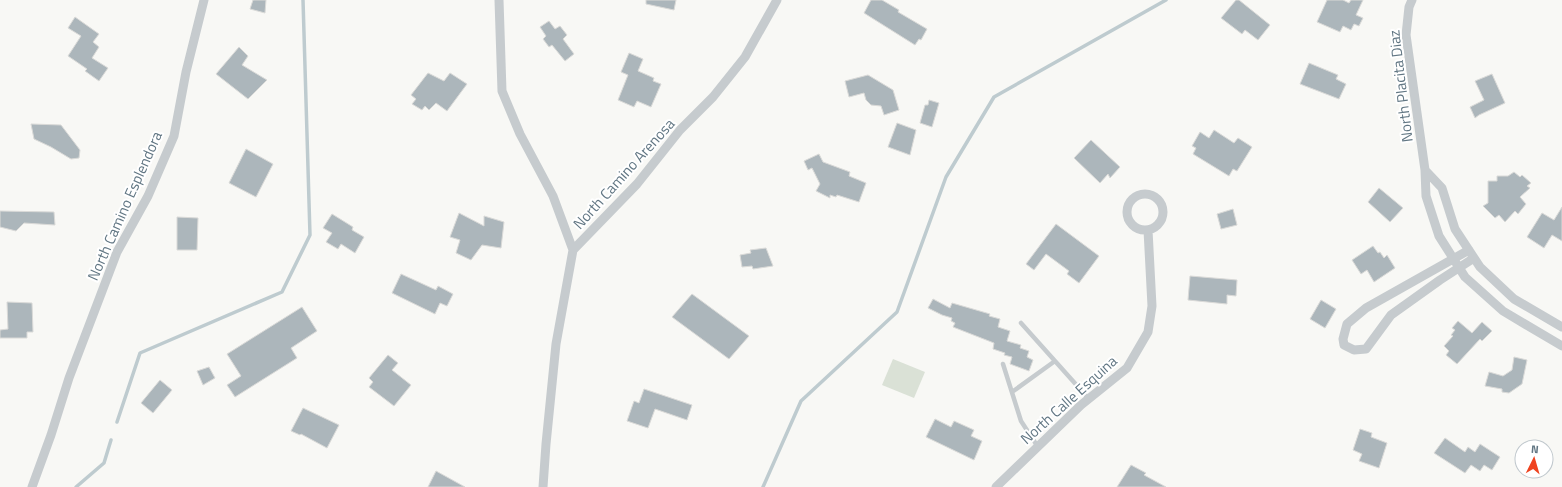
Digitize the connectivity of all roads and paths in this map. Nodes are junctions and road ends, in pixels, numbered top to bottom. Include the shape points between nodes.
1 (204, 0) edge
2 (499, 0) edge
3 (777, 0) edge
4 (1412, 0) edge
5 (1425, 170) junction
6 (1148, 230) dead end
7 (573, 250) junction
8 (1471, 254) junction
9 (1454, 259) junction
10 (1460, 268) junction
11 (1021, 323) dead end
12 (1562, 327) edge
13 (1562, 346) edge
14 (1055, 362) junction
15 (1003, 364) dead end
16 (1012, 392) junction
17 (1089, 399) junction
18 (1038, 447) junction
19 (32, 487) edge
20 (543, 487) edge
21 (996, 487) edge

1 - 19 street, North Camino Esplendora via 186,72 174,136 148,196 117,252 69,378 52,435
2 - 7 street via 502,91 520,134 554,196
3 - 7 street, North Camino Arenosa via 745,57 713,97 680,130 638,184
4 - 5 street, North Placita Diaz via 1406,35
5 - 8 street via 1442,188 1455,229
5 - 9 street, North Placita Diaz via 1426,196 1439,236
6 - 17 street, North Calle Esquina via 1152,306 1148,332 1127,368
7 - 20 street, North Camino Arenosa via 556,344
8 - 9 street
8 - 10 street
8 - 12 street via 1480,267 1514,299
9 - 10 street, North Placita Diaz
9 - 10 street via 1366,308 1347,324 1344,345 1354,350 1366,349 1390,315
10 - 13 street, North Placita Diaz via 1465,277 1503,311
11 - 14 lane
14 - 16 lane
14 - 17 lane
15 - 16 lane
16 - 18 lane via 1021,421
17 - 18 street, North Calle Esquina
18 - 21 street, North Calle Esquina

